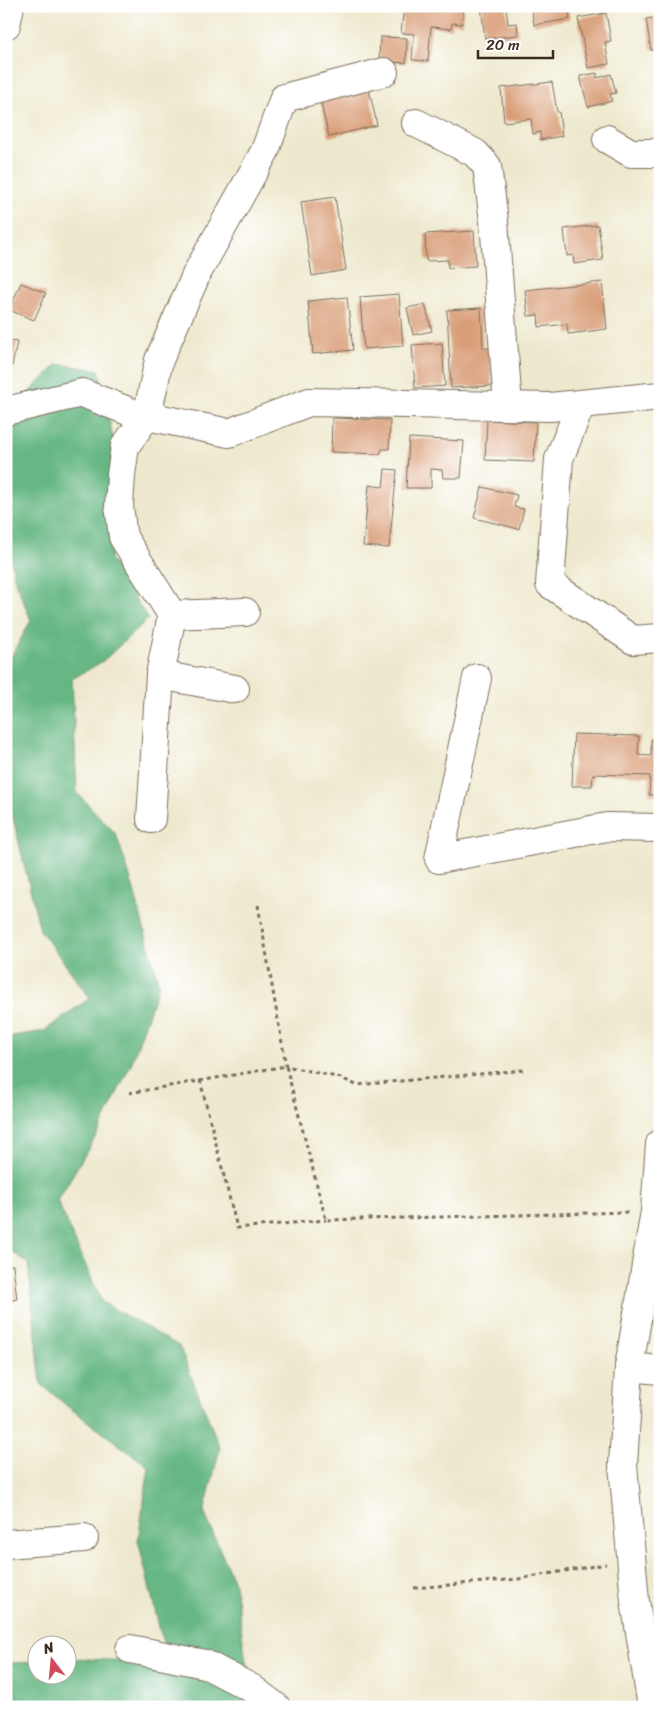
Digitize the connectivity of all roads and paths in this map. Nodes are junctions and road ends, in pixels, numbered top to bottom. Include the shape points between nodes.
1 (384, 72) dead end
2 (416, 123) dead end
3 (607, 139) dead end
4 (660, 152) edge
5 (660, 396) edge
6 (581, 404) junction
7 (508, 406) junction
8 (6, 411) edge
9 (147, 416) junction
10 (246, 612) dead end
11 (172, 615) junction
12 (660, 638) edge
13 (160, 675) junction
14 (477, 678) dead end
15 (236, 689) dead end
16 (151, 819) dead end
17 (660, 828) edge
18 (258, 905) dead end
19 (286, 1066) junction
20 (524, 1070) dead end
21 (200, 1080) junction
22 (129, 1093) dead end
23 (660, 1144) edge
24 (655, 1211) junction
25 (326, 1220) junction
26 (629, 1367) junction
27 (660, 1370) edge
28 (84, 1538) dead end
29 (6, 1544) edge
30 (631, 1560) junction
31 (414, 1588) dead end
32 (130, 1649) dead end
33 (276, 1707) edge
34 (652, 1707) edge

1 - 9 street via 284,98 266,152 197,273 159,360
2 - 7 street via 475,153 487,166
3 - 4 street via 631,153
5 - 6 street
6 - 7 street
6 - 12 street via 559,459 550,584 632,640
7 - 9 street via 309,402 229,433
8 - 9 street via 82,393
9 - 11 street via 125,446 119,506 123,536
10 - 11 street
11 - 13 street
13 - 15 street
13 - 16 street
14 - 17 street via 439,859 607,827
18 - 19 path
19 - 20 path via 341,1078 356,1085
19 - 21 path
19 - 25 path
21 - 22 path
21 - 25 path via 237,1228
23 - 24 street
24 - 25 path
24 - 26 street
26 - 27 street
26 - 30 street via 623,1465
28 - 29 street
30 - 31 path via 518,1579
30 - 34 street
32 - 33 street via 205,1664 251,1688

